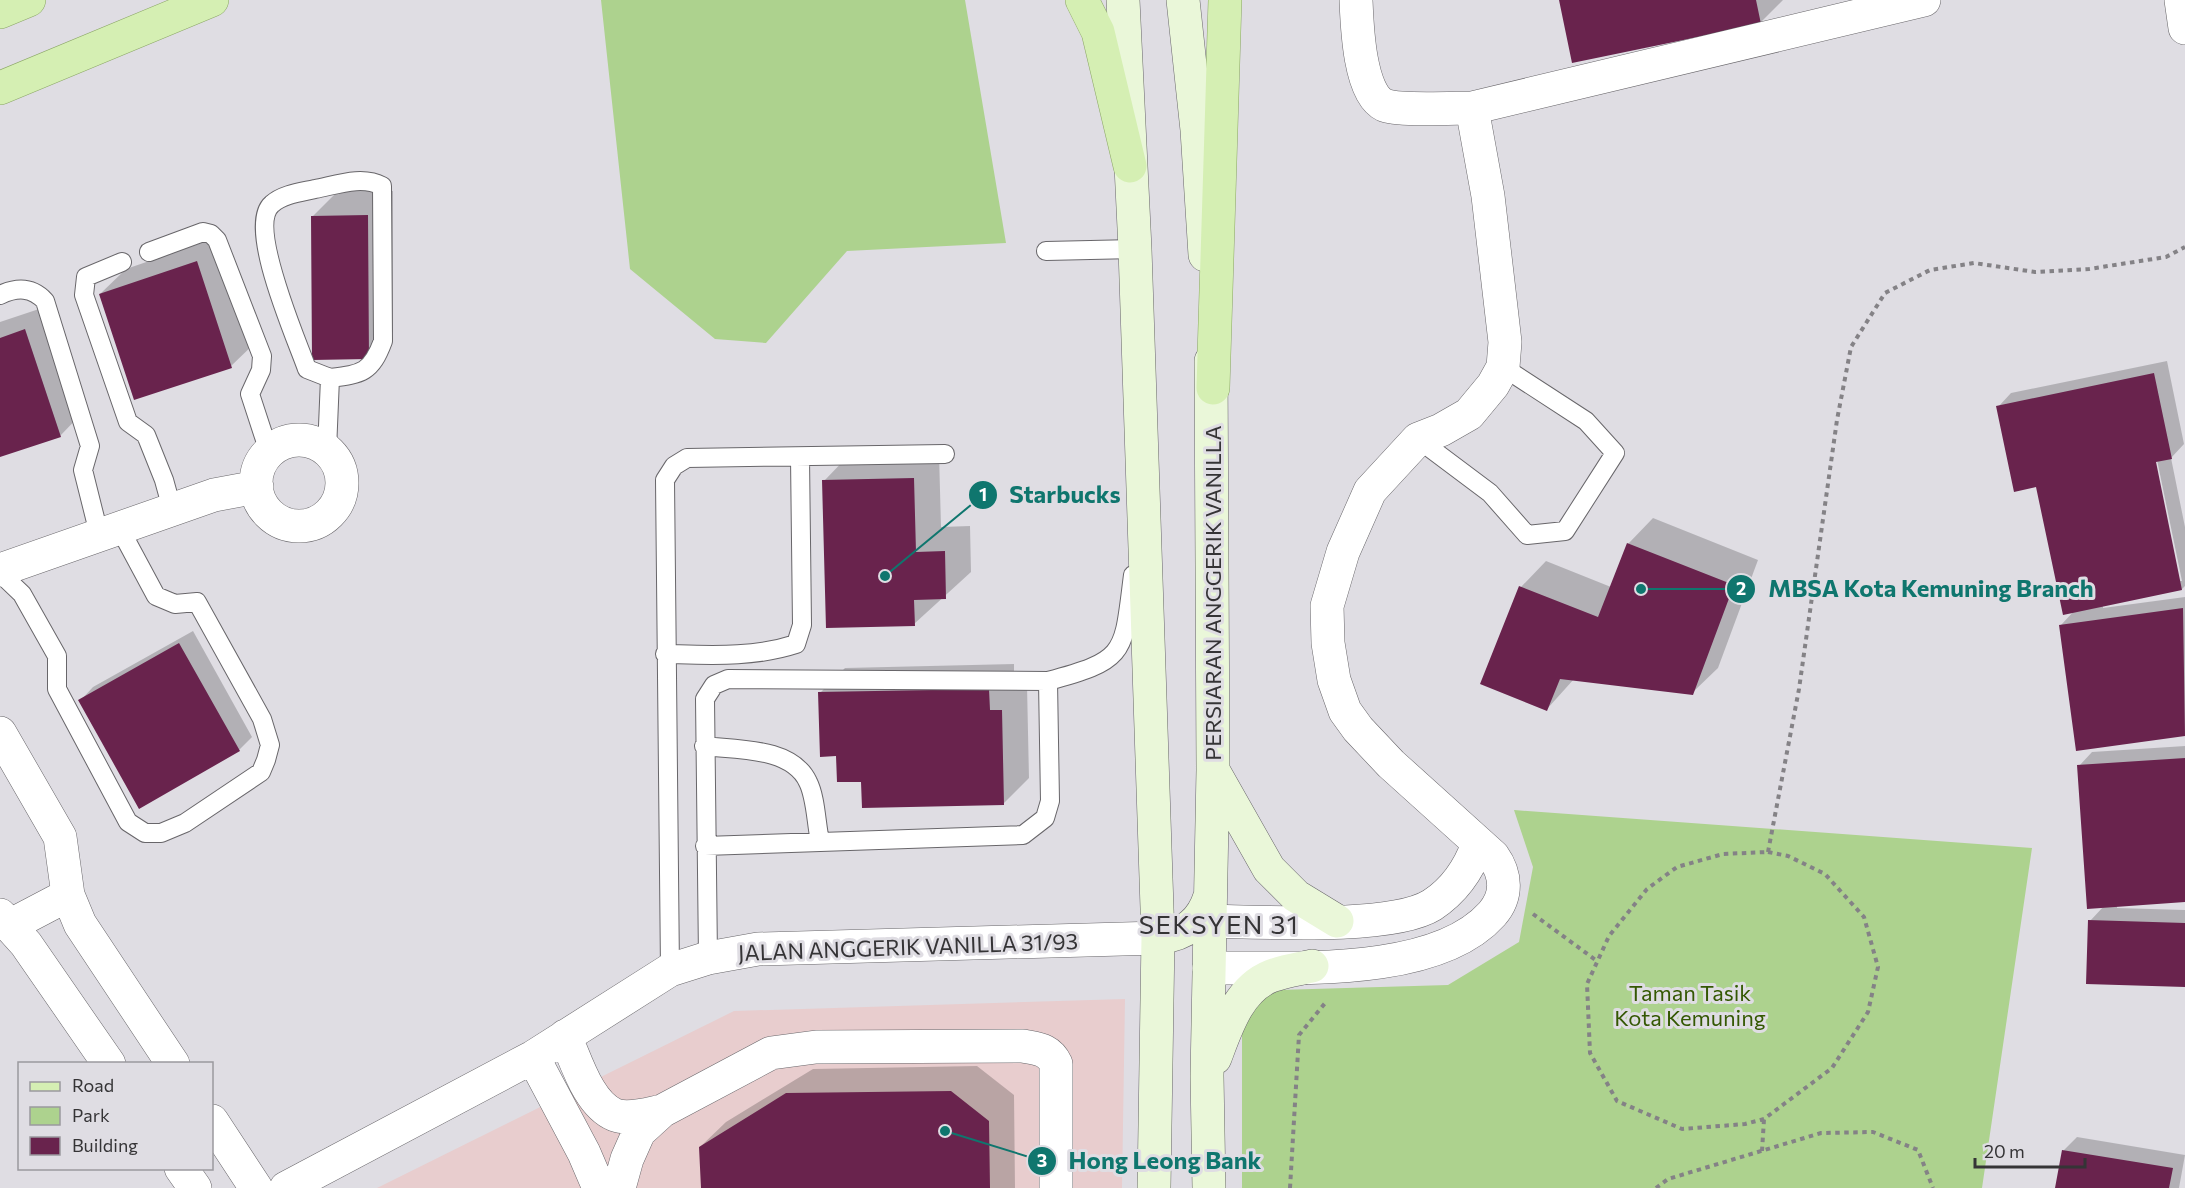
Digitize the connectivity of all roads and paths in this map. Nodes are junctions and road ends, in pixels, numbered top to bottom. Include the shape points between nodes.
1 (29, 0) edge
2 (212, 0) edge
3 (1082, 0) edge
4 (1123, 0) edge
5 (1183, 0) edge
6 (1225, 0) edge
7 (1356, 0) edge
8 (1924, 0) edge
9 (2181, 0) edge
10 (0, 12) edge
11 (2185, 28) edge
12 (0, 88) edge
13 (1474, 118) junction
14 (1130, 166) junction
15 (2185, 247) edge
16 (1135, 249) junction
17 (1046, 251) dead end
18 (149, 252) dead end
19 (122, 262) dead end
20 (0, 295) edge
21 (1503, 367) junction
22 (330, 378) junction
23 (1213, 388) junction
24 (1418, 439) junction
25 (327, 450) junction
26 (269, 452) junction
27 (945, 454) dead end
28 (800, 457) junction
29 (257, 487) junction
30 (1144, 490) junction
31 (172, 509) junction
32 (110, 532) junction
33 (0, 572) edge
34 (664, 654) junction
35 (1048, 681) junction
36 (0, 733) edge
37 (704, 746) junction
38 (1213, 770) junction
39 (820, 841) junction
40 (1478, 844) junction
41 (705, 846) junction
42 (1768, 852) junction
43 (1503, 892) junction
44 (68, 895) junction
45 (1210, 909) junction
46 (5, 920) edge
47 (1336, 921) junction
48 (1158, 938) junction
49 (708, 958) junction
50 (1597, 961) junction
51 (1365, 964) junction
52 (1312, 966) junction
53 (1209, 968) junction
54 (670, 970) junction
55 (565, 1036) junction
56 (533, 1056) junction
57 (108, 1062) edge
58 (172, 1062) edge
59 (1208, 1076) junction
60 (662, 1111) junction
61 (1764, 1119) junction
62 (213, 1123) edge
63 (1762, 1151) junction
64 (182, 1170) edge
65 (195, 1188) edge
66 (256, 1188) edge
67 (286, 1188) edge
68 (599, 1188) edge
69 (619, 1188) edge
70 (1056, 1188) edge
71 (1154, 1188) edge
72 (1209, 1188) edge
73 (1290, 1188) edge
74 (1656, 1188) edge
75 (1933, 1188) edge

1 - 10 main road
2 - 12 main road
3 - 14 main road via 1098,32
4 - 14 main road
5 - 23 main road, PERSIARAN ANGGERIK VANILLA via 1197,130
6 - 23 main road
7 - 13 street via 1363,65 1377,99 1384,105
8 - 13 street
9 - 11 street
13 - 21 street via 1488,196 1505,342
14 - 16 main road
15 - 42 path via 2166,257 2089,269 2036,272 1974,263 1930,270 1885,293 1851,347 1799,689
16 - 17 lane
16 - 30 main road
18 - 26 lane via 203,232 217,240 262,356 261,370 250,394
19 - 31 lane via 86,277 84,295 128,422 146,435
20 - 32 lane via 24,289 36,292 45,301 90,446 84,470
21 - 24 street via 1469,414
21 - 24 lane via 1586,421 1615,453 1565,531 1527,535 1490,493
22 - 22 lane via 307,369 277,287 263,221 271,204 294,194 373,181 382,186 383,341 375,361 360,374
22 - 25 lane
23 - 38 main road, PERSIARAN ANGGERIK VANILLA
24 - 40 street via 1370,491 1343,552 1327,606 1328,643 1334,680 1345,711 1371,745
25 - 26 street via 304,440 279,445
25 - 29 street via 337,463 342,480 340,496 332,511 319,522 286,525 272,517 261,503
26 - 29 street via 262,462
27 - 28 lane
28 - 34 lane via 687,458 674,466 664,480
28 - 34 lane via 802,625 796,644 738,655
29 - 31 street via 214,495
30 - 35 lane via 1125,634 1114,655 1090,670
30 - 48 main road
31 - 32 street
32 - 33 street
32 - 33 lane via 156,596 175,604 197,602 262,718 270,745 261,772 184,823 161,833 146,833 128,822 57,689 57,656 22,594
34 - 54 lane
35 - 37 lane via 728,679 714,685 705,699
35 - 39 lane via 1050,801 1045,818 1023,835
36 - 44 street via 60,837
37 - 39 lane via 780,756 801,770 809,784
37 - 41 lane
38 - 45 main road, PERSIARAN ANGGERIK VANILLA
38 - 47 main road via 1269,869 1296,896
39 - 41 lane
40 - 43 street via 1502,869
40 - 47 street via 1470,866 1432,905 1414,914 1373,921
41 - 49 lane
42 - 50 path via 1723,854 1677,867 1647,889 1609,936
42 - 61 path via 1788,856 1825,874 1864,917 1878,967 1868,1012 1832,1068
43 - 50 path
43 - 51 street via 1498,907 1464,938 1439,950
44 - 46 street
44 - 58 street via 80,924
45 - 47 street
45 - 48 main road via 1190,928
45 - 53 main road, PERSIARAN ANGGERIK VANILLA
46 - 57 street via 27,944
48 - 49 street, JALAN ANGGERIK VANILLA 31/93 via 758,949
48 - 71 main road
49 - 54 street, JALAN ANGGERIK VANILLA 31/93
50 - 61 path via 1587,984 1590,1053 1617,1101 1682,1130
51 - 52 street
51 - 73 path via 1317,1011 1299,1035
52 - 53 street
52 - 59 main road via 1270,976 1250,989 1229,1022
53 - 59 main road, PERSIARAN ANGGERIK VANILLA
54 - 55 street, JALAN ANGGERIK VANILLA 31/93
55 - 56 street, JALAN ANGGERIK VANILLA 31/93
55 - 60 street via 595,1099 615,1115 635,1117
56 - 67 street, JALAN ANGGERIK VANILLA 31/93
56 - 68 street
59 - 72 main road, PERSIARAN ANGGERIK VANILLA
60 - 69 street via 639,1132
60 - 70 street via 771,1053 816,1047 1023,1046 1045,1051 1056,1064
61 - 63 path
62 - 66 street
63 - 74 path via 1668,1179
63 - 75 path via 1821,1133 1873,1132 1918,1150
64 - 65 street

